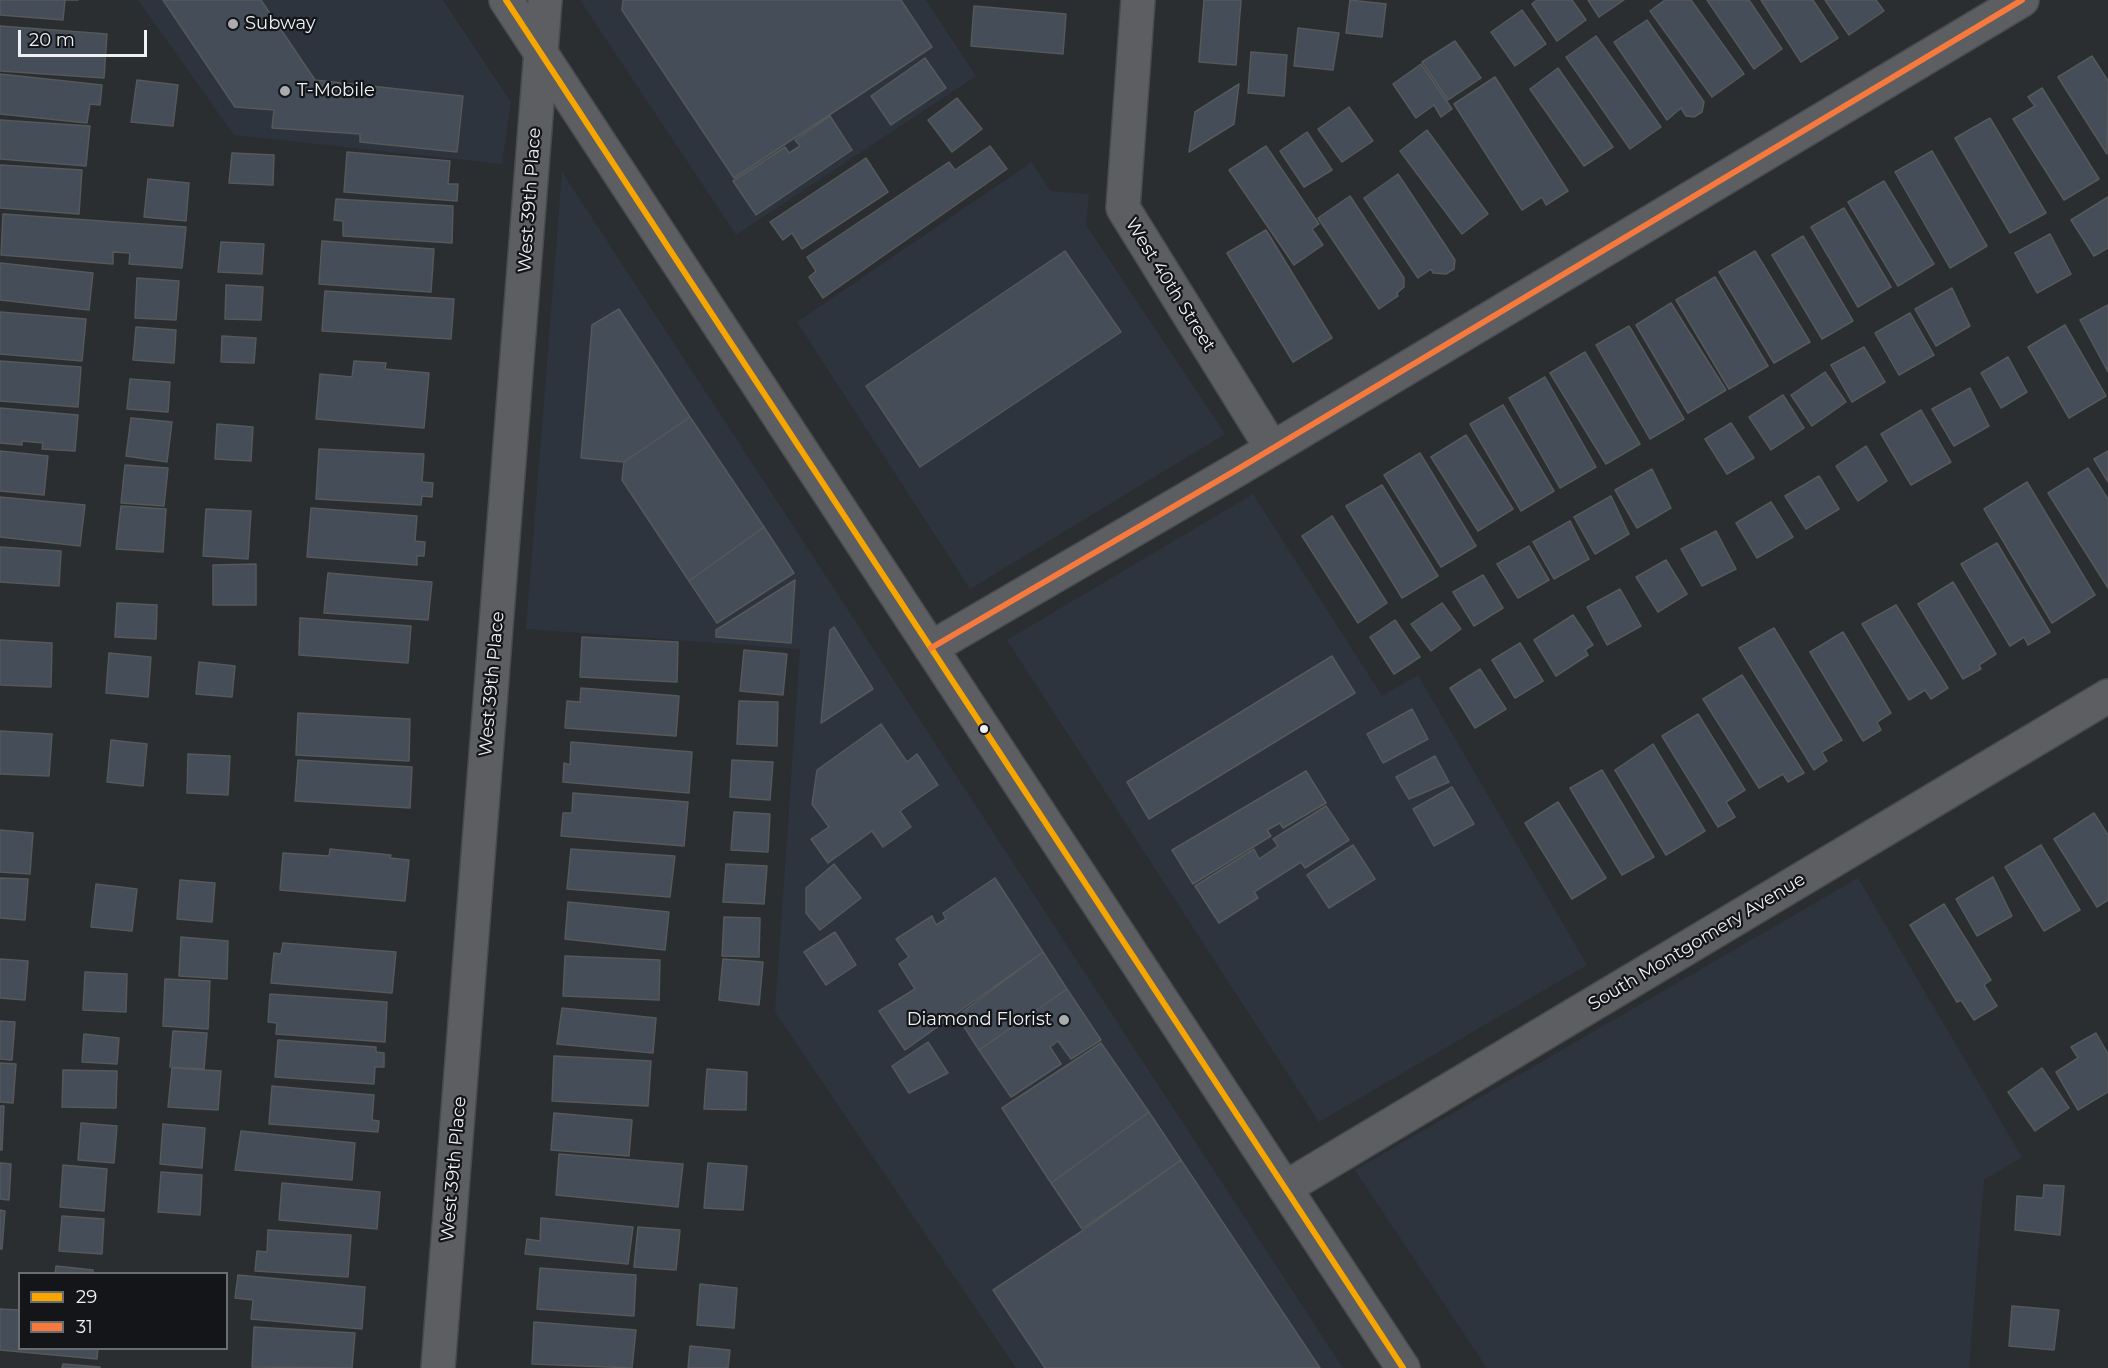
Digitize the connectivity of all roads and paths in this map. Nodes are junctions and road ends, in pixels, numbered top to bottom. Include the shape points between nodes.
1 (506, 0) edge
2 (545, 0) edge
3 (1138, 0) edge
4 (2022, 0) edge
5 (540, 52) junction
6 (1271, 447) junction
7 (931, 648) junction
8 (2108, 696) edge
9 (1285, 1188) junction
10 (438, 1368) edge
11 (1403, 1368) edge

1 - 5 street
2 - 5 street, West 39th Place
3 - 6 street, West 40th Street via 1123,208
4 - 6 street
5 - 7 street
5 - 10 street, West 39th Place
6 - 7 street
7 - 9 street
8 - 9 street, South Montgomery Avenue
9 - 11 street

